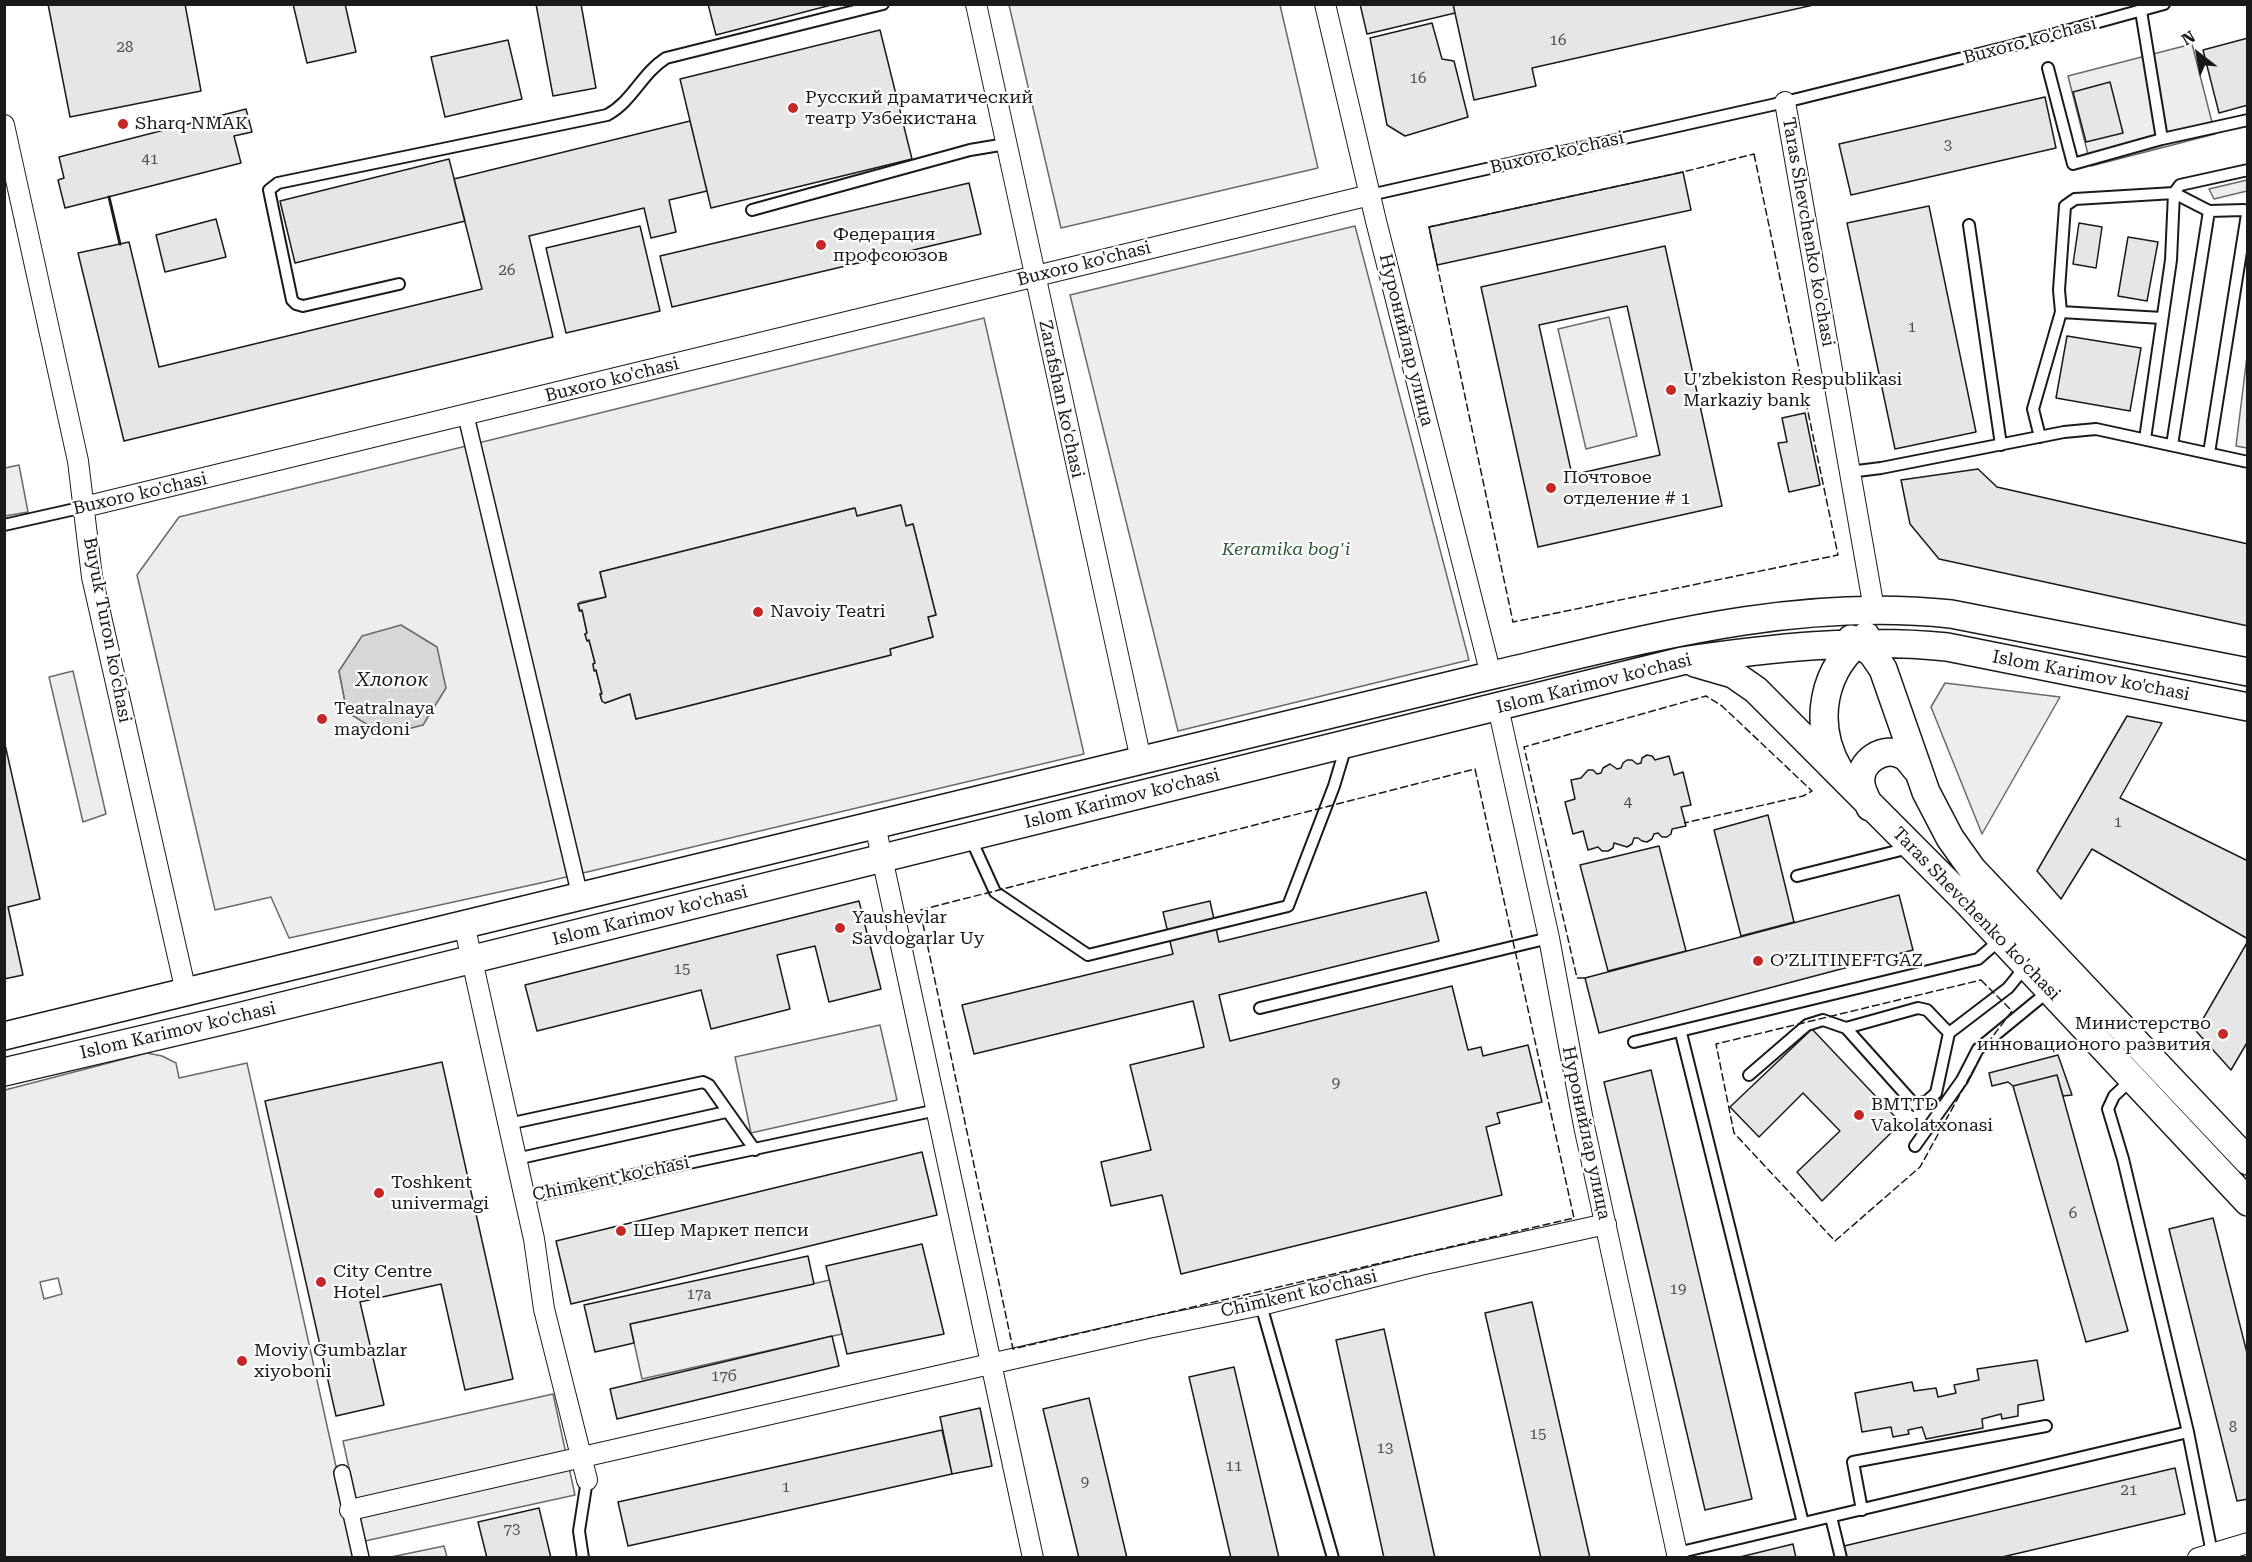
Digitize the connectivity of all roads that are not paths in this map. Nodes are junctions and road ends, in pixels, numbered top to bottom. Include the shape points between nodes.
1 (883, 4) edge
2 (976, 4) edge
3 (1324, 4) edge
4 (2164, 4) edge
5 (2141, 11) junction
6 (2048, 68) dead end
7 (1785, 102) junction
8 (2247, 120) edge
9 (4, 125) edge
10 (2163, 139) junction
11 (1006, 144) junction
12 (2247, 170) edge
13 (2174, 193) junction
14 (1370, 195) junction
15 (752, 210) dead end
16 (2209, 210) junction
17 (1970, 225) dead end
18 (1034, 276) junction
19 (399, 284) dead end
20 (2061, 312) junction
21 (2162, 318) junction
22 (466, 416) junction
23 (2040, 437) junction
24 (2145, 439) junction
25 (2001, 445) junction
26 (2172, 445) junction
27 (2209, 453) junction
28 (2247, 462) edge
29 (1849, 472) junction
30 (84, 507) junction
31 (4, 525) edge
32 (1874, 609) junction
33 (1922, 611) junction
34 (1806, 612) junction
35 (1857, 643) junction
36 (1920, 644) junction
37 (1682, 661) junction
38 (2247, 672) edge
39 (1491, 675) junction
40 (1891, 692) junction
41 (1498, 707) junction
42 (2247, 707) edge
43 (1347, 744) junction
44 (1141, 760) junction
45 (1917, 770) junction
46 (1846, 782) junction
47 (1148, 793) junction
48 (1870, 807) junction
49 (875, 825) junction
50 (970, 837) junction
51 (1912, 848) junction
52 (882, 858) junction
53 (1797, 876) dead end
54 (580, 896) junction
55 (464, 924) junction
56 (1549, 938) junction
57 (2002, 939) junction
58 (471, 960) junction
59 (2026, 966) junction
60 (2050, 990) junction
61 (186, 992) junction
62 (1260, 1008) dead end
63 (1846, 1028) junction
64 (1681, 1033) junction
65 (1949, 1033) junction
66 (4, 1036) edge
67 (1634, 1042) dead end
68 (4, 1072) edge
69 (1749, 1075) dead end
70 (2133, 1078) junction
71 (937, 1110) junction
72 (726, 1112) junction
73 (508, 1124) junction
74 (1914, 1146) dead end
75 (755, 1150) junction
76 (516, 1159) junction
77 (2247, 1161) edge
78 (525, 1198) junction
79 (2247, 1202) edge
80 (1606, 1224) junction
81 (1261, 1305) junction
82 (992, 1364) junction
83 (2046, 1426) dead end
84 (2188, 1432) junction
85 (582, 1458) junction
86 (342, 1473) dead end
87 (587, 1480) joint
88 (350, 1510) junction
89 (1862, 1510) junction
90 (1831, 1517) junction
91 (1803, 1523) junction
92 (2247, 1543) edge
93 (1677, 1555) edge
94 (2205, 1555) edge
95 (361, 1557) edge
96 (583, 1557) edge
97 (1033, 1557) edge
98 (1333, 1557) edge
99 (1841, 1557) edge

1 - 19 lane via 666,58 653,67 618,110 607,115 278,183 269,190 296,304 303,306
2 - 11 street, Zarafshan ko'chasi
3 - 14 street, Нуронийлар улица
4 - 5 lane, Buxoro ko'chasi
5 - 7 lane, Buxoro ko'chasi
5 - 10 lane
6 - 10 lane via 2073,164
7 - 14 lane, Buxoro ko'chasi
7 - 29 street, Taras Shevchenko ko'chasi
8 - 10 lane
9 - 30 street, Buyuk Turon ko'chasi via 78,461
11 - 15 lane via 969,150
11 - 18 street, Zarafshan ko'chasi
12 - 13 lane via 2180,185
13 - 16 lane
13 - 20 lane via 2075,199 2065,206
13 - 21 lane via 2171,260
14 - 18 street, Buxoro ko'chasi
14 - 39 street, Нуронийлар улица
16 - 26 lane
16 - 27 lane via 2244,210 2247,214
17 - 25 lane
18 - 22 street, Buxoro ko'chasi
18 - 44 street, Zarafshan ko'chasi
20 - 21 lane
20 - 23 lane via 2033,409
21 - 24 lane
22 - 30 street, Buxoro ko'chasi
22 - 54 street
23 - 24 lane via 2096,429
23 - 25 lane
24 - 26 lane
25 - 29 lane
26 - 27 lane
27 - 28 lane
29 - 32 street, Taras Shevchenko ko'chasi
30 - 31 lane, Buxoro ko'chasi
30 - 61 street, Buyuk Turon ko'chasi via 92,576
32 - 33 main road, Islom Karimov ko'chasi
32 - 34 main road, Islom Karimov ko'chasi
33 - 35 main road via 1880,628
33 - 38 main road, Islom Karimov ko'chasi
34 - 35 main road, Taras Shevchenko ko'chasi
34 - 39 main road, Islom Karimov ko'chasi via 1671,633
35 - 36 main road, Islom Karimov ko'chasi
35 - 37 main road, Islom Karimov ko'chasi
35 - 40 main road, Taras Shevchenko ko'chasi via 1877,658
35 - 46 main road via 1833,676 1824,703 1829,746
36 - 40 main road via 1897,663
36 - 42 main road, Islom Karimov ko'chasi
37 - 41 main road, Islom Karimov ko'chasi
37 - 46 main road, Taras Shevchenko ko'chasi via 1727,671 1748,683
39 - 44 main road, Islom Karimov ko'chasi
40 - 45 main road, Taras Shevchenko ko'chasi
41 - 43 main road, Islom Karimov ko'chasi
41 - 56 street, Нуронийлар улица
43 - 47 main road, Islom Karimov ko'chasi
43 - 50 lane via 1288,906 1088,955 995,892
44 - 47 main road, Zarafshan ko'chasi
44 - 49 main road, Islom Karimov ko'chasi
45 - 48 main road via 1904,756 1895,753 1884,752 1872,759 1861,784
45 - 77 main road, Taras Shevchenko ko'chasi via 1940,819 1972,869
46 - 48 main road, Taras Shevchenko ko'chasi
47 - 50 main road, Islom Karimov ko'chasi
48 - 51 main road, Taras Shevchenko ko'chasi
49 - 52 street
49 - 54 main road, Islom Karimov ko'chasi
50 - 52 main road, Islom Karimov ko'chasi
51 - 53 lane
51 - 57 main road, Taras Shevchenko ko'chasi
52 - 58 main road, Islom Karimov ko'chasi
52 - 71 street
54 - 55 main road, Islom Karimov ko'chasi
55 - 58 street, Chimkent ko'chasi
55 - 61 main road, Islom Karimov ko'chasi
56 - 62 lane
56 - 80 street, Нуронийлар улица via 1570,1060
57 - 59 main road, Taras Shevchenko ko'chasi
57 - 64 lane via 1978,959
58 - 68 main road, Islom Karimov ko'chasi
58 - 73 street, Chimkent ko'chasi
59 - 60 main road, Taras Shevchenko ko'chasi
59 - 65 lane via 2008,988
60 - 70 main road, Taras Shevchenko ko'chasi
60 - 74 lane via 1978,1050 1962,1080
61 - 66 main road, Islom Karimov ko'chasi
63 - 65 lane via 1918,1008 1928,1010
63 - 65 lane via 1915,1105 1936,1093
63 - 69 lane via 1823,1020 1807,1025
64 - 67 lane
64 - 91 lane
70 - 79 main road, Taras Shevchenko ko'chasi
70 - 84 lane via 2114,1096 2108,1109
71 - 75 lane, Chimkent ko'chasi
71 - 82 street
72 - 73 lane via 709,1085 703,1083
72 - 75 lane
72 - 76 lane
73 - 76 street, Chimkent ko'chasi
75 - 78 lane, Chimkent ko'chasi
76 - 78 street, Chimkent ko'chasi
78 - 85 street via 544,1309
80 - 81 street, Chimkent ko'chasi
80 - 93 street, Нуронийлар улица
81 - 82 street, Chimkent ko'chasi
81 - 98 lane
82 - 85 street, Chimkent ko'chasi
82 - 97 street
83 - 89 lane via 1853,1462
84 - 89 lane
84 - 94 lane
85 - 87 street
85 - 88 street, Chimkent ko'chasi
86 - 88 street
87 - 96 lane via 579,1531
88 - 95 street
89 - 90 lane
90 - 91 lane
90 - 99 lane
91 - 93 lane
92 - 94 street

